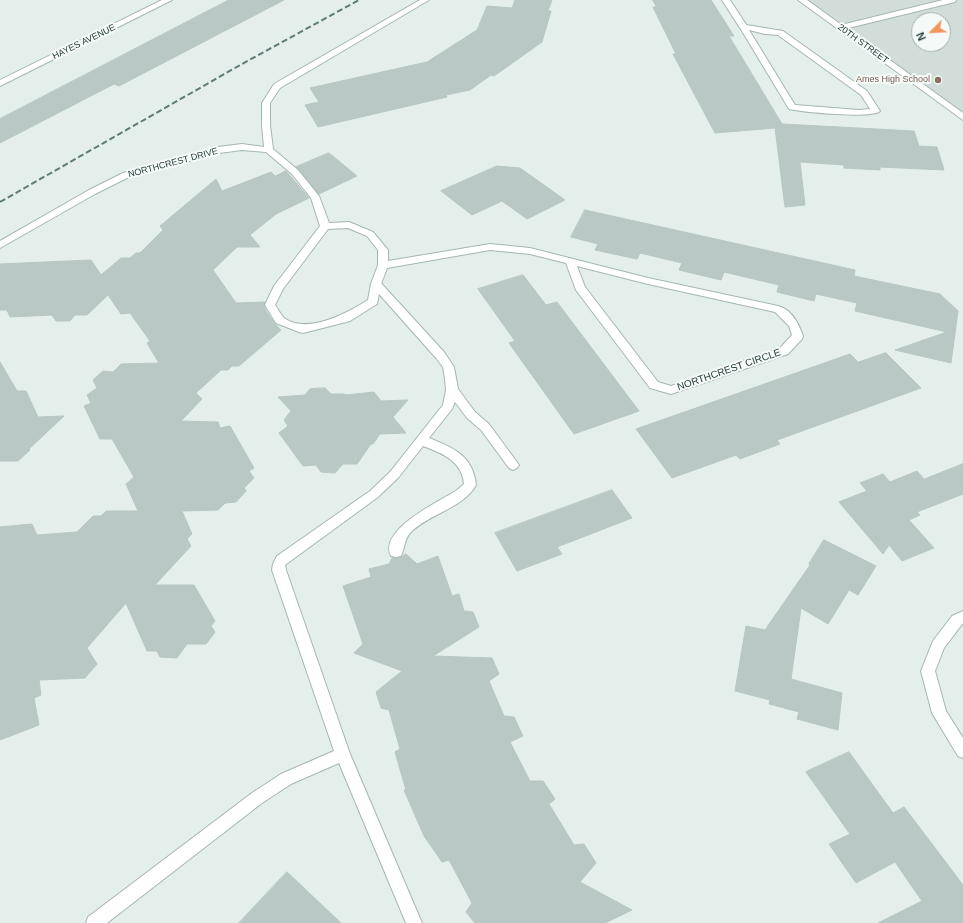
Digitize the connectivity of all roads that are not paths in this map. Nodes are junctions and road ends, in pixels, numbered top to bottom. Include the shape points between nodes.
1 (168, 0) edge
2 (425, 0) edge
3 (726, 0) edge
4 (802, 0) edge
5 (952, 0) edge
6 (743, 26) junction
7 (840, 28) junction
8 (0, 83) edge
9 (963, 117) edge
10 (270, 150) junction
11 (325, 226) junction
12 (0, 246) edge
13 (570, 261) junction
14 (383, 265) junction
15 (376, 284) junction
16 (452, 390) junction
17 (421, 440) junction
18 (514, 465) dead end
19 (396, 552) dead end
20 (963, 617) edge
21 (963, 750) edge
22 (343, 754) junction
23 (94, 923) edge
24 (414, 923) edge

1 - 8 street, HAYES AVENUE
2 - 10 street via 277,86 266,103
3 - 6 street
4 - 7 street, 20TH STREET
5 - 7 street
6 - 6 street via 792,107 859,113 876,111 864,93 780,33
7 - 9 street, 20TH STREET
10 - 11 street via 295,172 316,198
10 - 12 street, NORTHCREST DRIVE via 242,147 218,150 126,175
11 - 14 street via 349,225 370,234 382,250
11 - 15 street via 270,305 280,320 303,329 346,318 373,302
13 - 13 street, NORTHCREST CIRCLE via 778,309 794,324 798,336 784,351 679,388 671,390 654,385 580,288
13 - 14 street, NORTHCREST CIRCLE via 530,251 490,247
14 - 15 street
15 - 16 street via 440,355 448,367
16 - 17 street via 448,406
16 - 18 street
17 - 19 street via 459,458 470,475 470,485 459,496 405,530 399,538
17 - 22 street via 394,475 374,494 279,564
20 - 21 street via 957,620 938,645 928,671 939,713
22 - 23 street via 293,776 257,798
22 - 24 street

